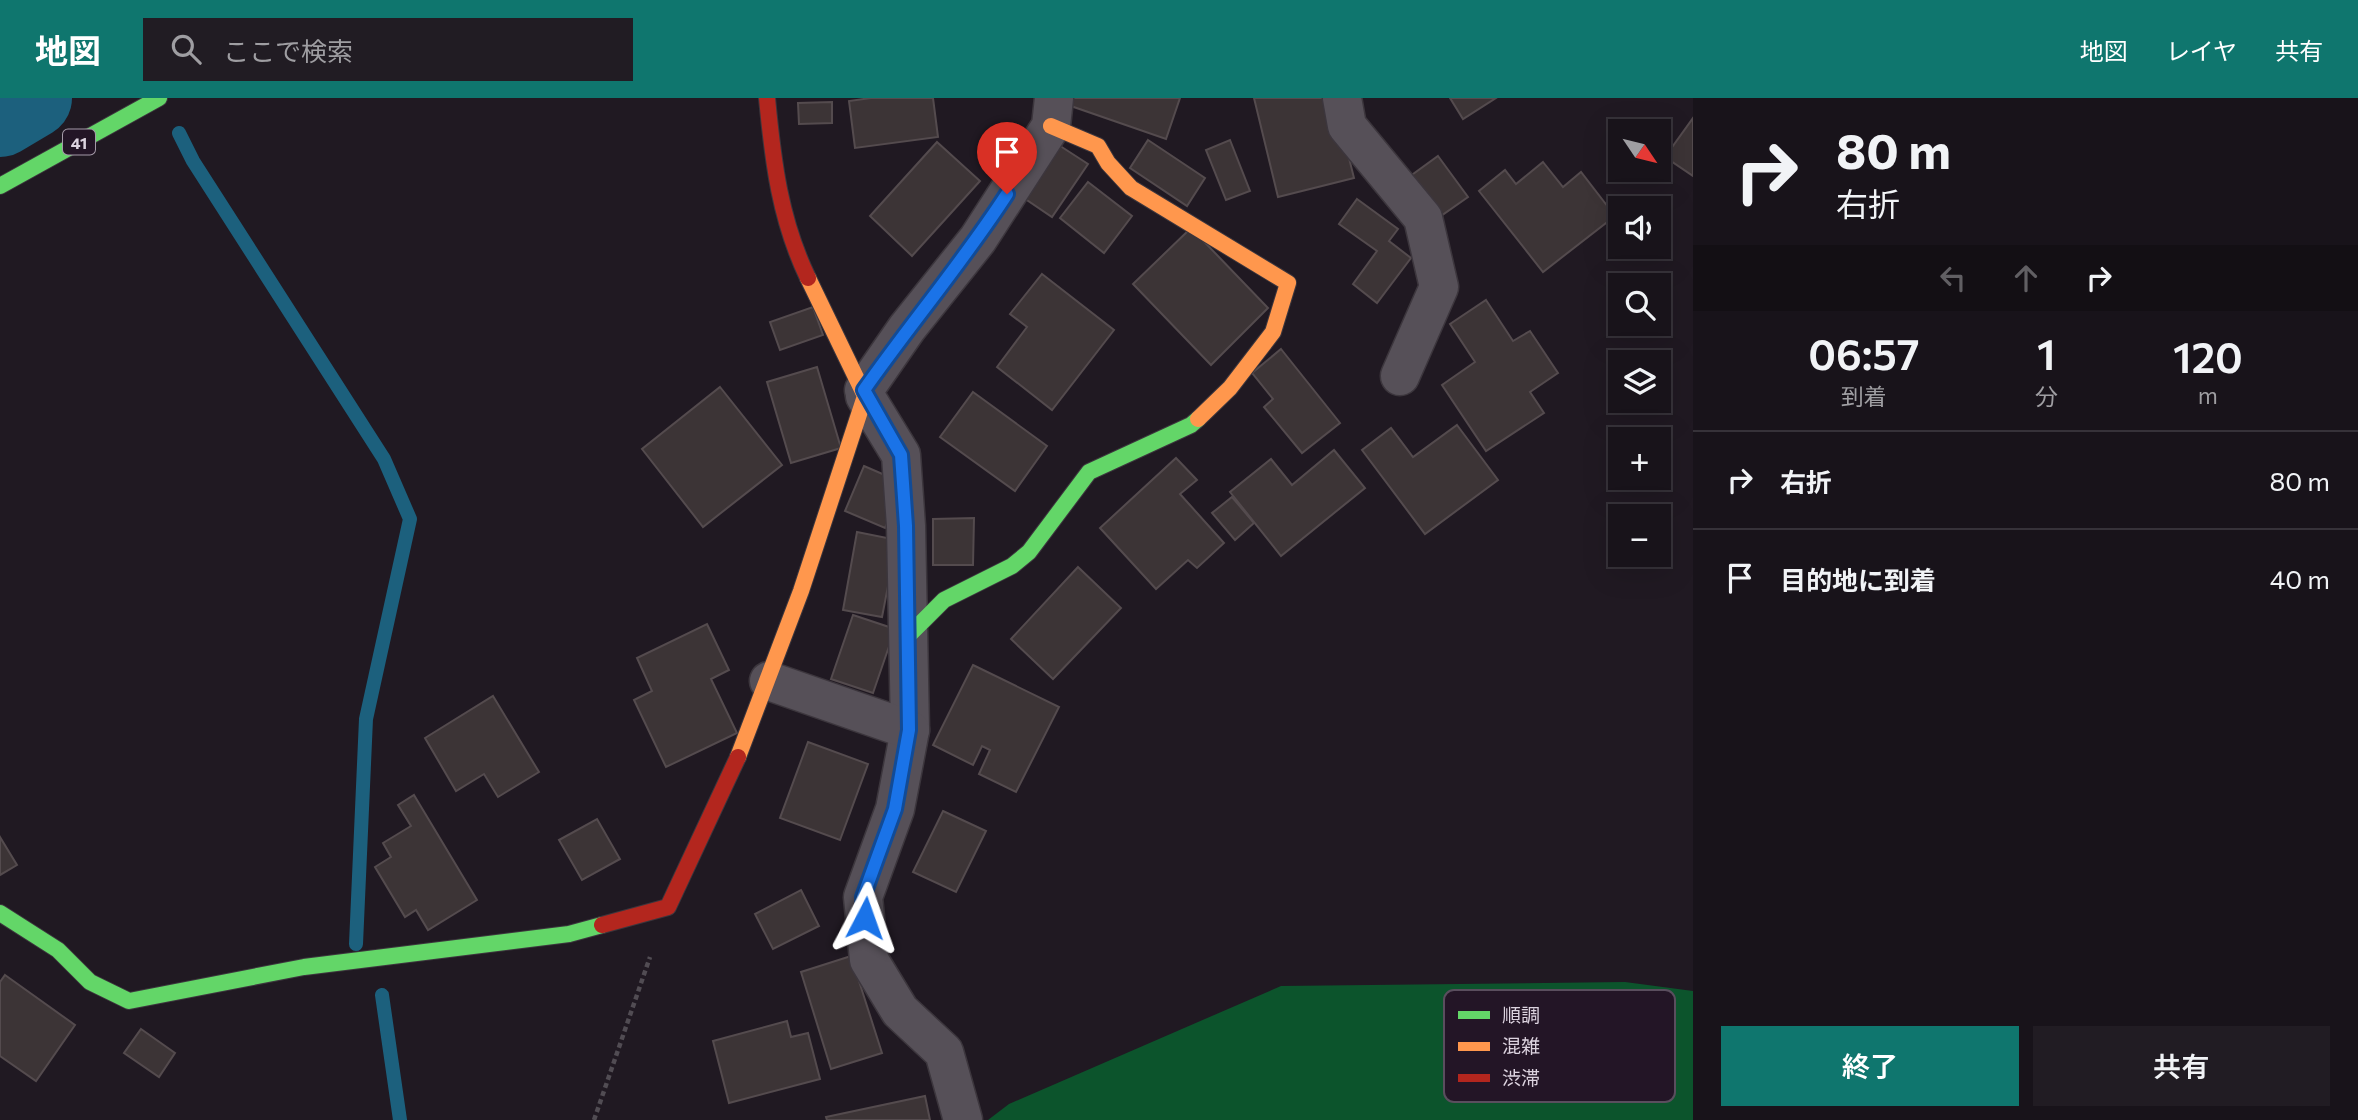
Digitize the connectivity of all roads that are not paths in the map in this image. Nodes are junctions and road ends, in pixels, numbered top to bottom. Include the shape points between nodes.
1 (159, 98) edge
2 (766, 98) edge
3 (1342, 98) edge
4 (1053, 112) edge
5 (0, 186) edge
6 (1400, 376) dead end
7 (864, 393) junction
8 (908, 636) junction
9 (769, 681) junction
10 (909, 730) junction
11 (0, 913) edge
12 (963, 1120) edge

1 - 5 street, 41
2 - 7 street via 772,156 790,240
3 - 6 street via 1347,126 1423,218 1439,287
4 - 7 street via 978,239 907,328
4 - 8 street via 1098,146 1110,169 1140,197 1205,230 1288,283 1273,332 1230,388 1191,425 1089,472 1029,552 1012,566 944,600
7 - 8 street via 901,455
7 - 9 street
8 - 10 street
9 - 10 street
9 - 11 street via 707,834 668,907 569,934 304,967 129,1002 90,982 58,950
10 - 12 street via 895,809 863,897 869,960 900,1011 944,1052

